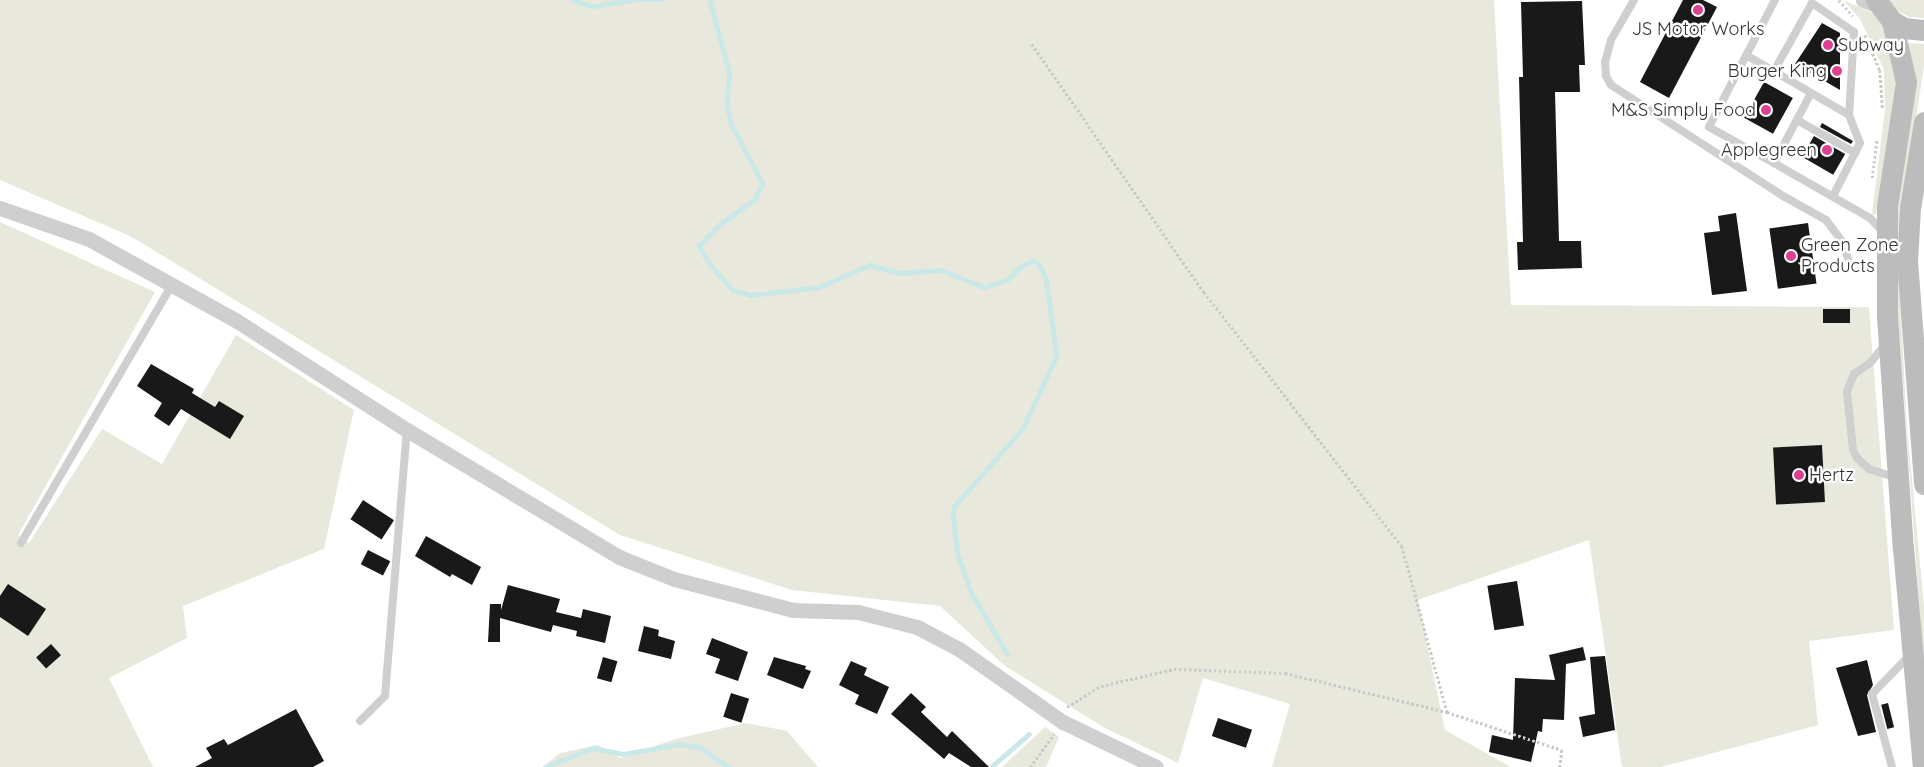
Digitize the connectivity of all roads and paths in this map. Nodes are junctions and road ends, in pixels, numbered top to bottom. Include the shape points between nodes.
1 (1634, 0) edge
2 (1775, 0) edge
3 (1872, 2) edge
4 (1892, 21) junction
5 (1924, 30) edge
6 (1032, 44) dead end
7 (1746, 54) junction
8 (1774, 71) junction
9 (1811, 93) junction
10 (1849, 115) junction
11 (1797, 120) junction
12 (1924, 122) edge
13 (1855, 153) junction
14 (1774, 163) junction
15 (1833, 196) junction
16 (0, 208) edge
17 (1885, 236) junction
18 (1848, 258) dead end
19 (172, 286) junction
20 (1888, 336) junction
21 (408, 430) junction
22 (1898, 479) junction
23 (1924, 484) edge
24 (21, 543) dead end
25 (1913, 652) junction
26 (1447, 712) junction
27 (360, 721) dead end
28 (1063, 722) junction
29 (1030, 767) edge
30 (1156, 767) edge
31 (1560, 767) edge
32 (1892, 767) edge
33 (1923, 767) edge

1 - 18 lane via 1611,40 1605,62 1606,76 1611,85 1826,220 1842,241
2 - 7 lane
3 - 4 main road
4 - 5 main road via 1904,28
4 - 17 main road via 1906,82
6 - 26 path via 1204,292 1402,546
7 - 8 lane
7 - 14 lane via 1709,127
8 - 9 lane
8 - 10 lane via 1812,3 1854,32
9 - 10 lane
9 - 11 lane
10 - 13 lane via 1860,143
11 - 13 lane
11 - 14 lane
12 - 23 main road via 1910,208 1907,261
13 - 15 lane
14 - 15 lane
15 - 17 lane via 1870,218
16 - 19 street via 89,239
17 - 20 main road
19 - 21 street via 237,321
19 - 24 lane
20 - 22 main road
20 - 22 lane via 1877,356 1850,379 1847,391 1853,450 1857,458 1869,469
21 - 27 lane via 385,696
21 - 28 street via 619,557 674,579 793,610 858,612 917,627 959,649
22 - 25 main road
25 - 32 lane via 1872,694
25 - 33 main road
26 - 28 path via 1285,673 1174,669 1101,686 1068,706
26 - 31 path via 1562,750
28 - 29 path
28 - 30 street

